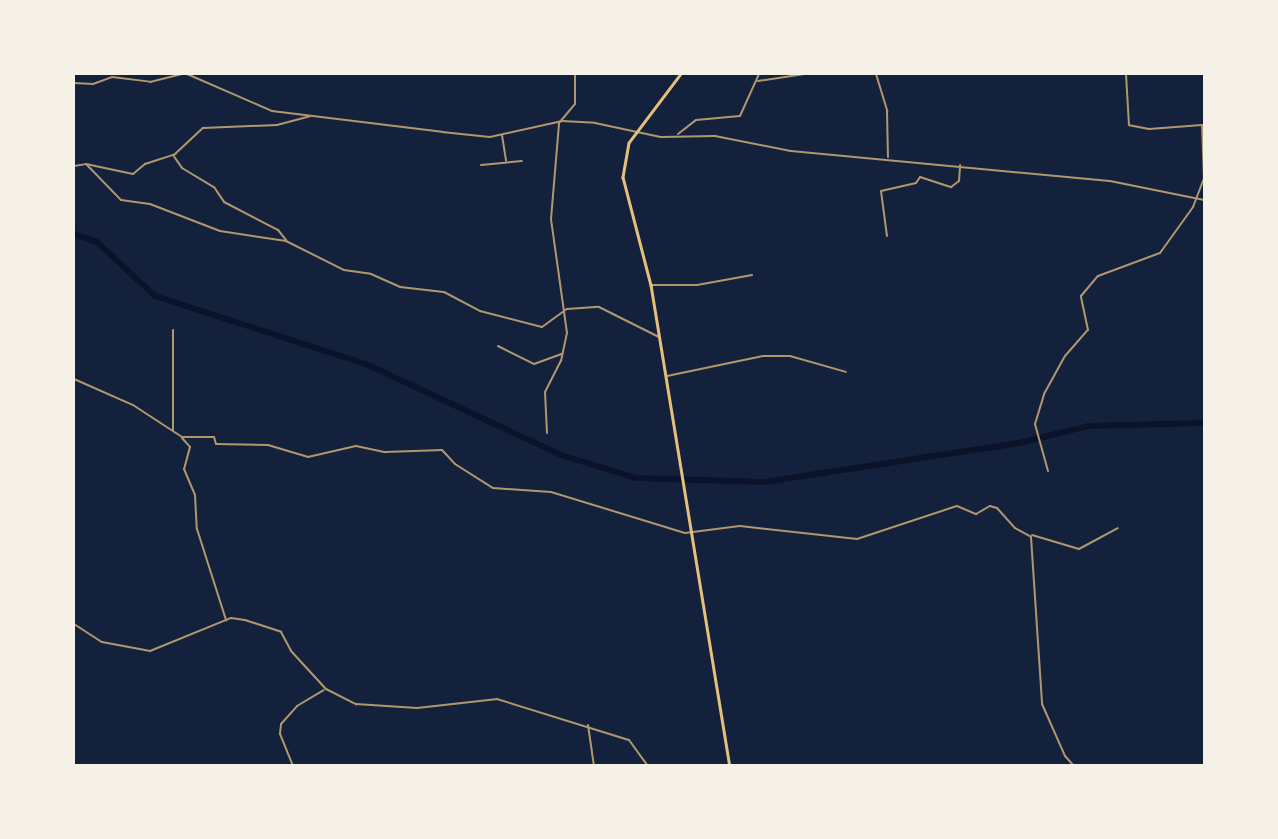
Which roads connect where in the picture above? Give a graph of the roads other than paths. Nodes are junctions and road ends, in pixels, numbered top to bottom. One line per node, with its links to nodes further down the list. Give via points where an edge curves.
1 (181, 74): 10 (street, via 150,82 112,77 93,84)
2 (187, 74): 11 (street, via 272,111)
3 (575, 74): 12 (street, via 575,104)
4 (681, 74): 13 (main road)
5 (759, 74): 9 (street)
6 (804, 74): 9 (street)
7 (876, 74): 17 (street, via 887,111)
8 (1126, 74): 24 (street, via 1129,125 1149,129 1202,125 1204,179)
9 (757, 81): 15 (street, via 740,116 696,120)
10 (74, 83)
11 (310, 115): 14 (street, via 454,133); 16 (street, via 277,125 203,128)
12 (562, 121): 13 (street); 14 (street); 30 (street, via 551,219)
13 (636, 132): 15 (street); 29 (main road, via 624,161 624,177)
14 (502, 134): 19 (street)
15 (678, 135): 17 (street)
16 (172, 155): 20 (street, via 145,164 133,174); 27 (street, via 214,187 224,202 278,230)
17 (888, 158): 21 (street)
18 (522, 161): 19 (street)
19 (506, 163): 22 (street)
20 (86, 164): 23 (street); 27 (street, via 121,200 150,204 220,231)
21 (961, 164): 24 (street, via 1110,181); 26 (street, via 959,181 951,187 920,177 916,183 881,191)
22 (481, 165)
23 (74, 166)
24 (1197, 199): 25 (street); 41 (street, via 1160,253 1098,276 1081,296 1088,330 1065,356 1044,394 1035,424)
25 (1205, 200)
26 (887, 236)
27 (286, 241): 30 (street, via 344,270 371,274 400,287 444,292 481,311 542,327)
28 (752, 275): 29 (street, via 697,285)
29 (651, 285): 32 (main road)
30 (567, 309): 32 (street, via 611,310); 34 (street)
31 (173, 330): 38 (street)
32 (660, 338): 36 (main road)
33 (498, 346): 34 (street, via 534,364)
34 (563, 354): 39 (street, via 545,392)
35 (846, 372): 36 (street, via 790,356 763,356)
36 (666, 376): 43 (main road)
37 (74, 379): 38 (street, via 133,405)
38 (173, 432): 40 (street)
39 (547, 433)
40 (182, 437): 43 (street, via 214,437 216,444 268,445 308,457 356,446 385,452 442,450 494,488 551,492); 45 (street, via 190,447 184,469 195,495 197,529)
41 (1048, 471)
42 (1118, 528): 44 (street, via 1079,549)
43 (691, 534): 44 (street, via 740,526 857,539 957,506 976,514 992,507 1015,528); 52 (main road)
44 (1031, 535): 53 (street, via 1042,704 1065,757)
45 (226, 620): 46 (street, via 150,651 102,642); 47 (street, via 245,620 281,632 290,651)
46 (74, 624)
47 (326, 689): 48 (street, via 356,704 417,708 497,699 534,713); 49 (street, via 297,706 281,724 280,734)
48 (588, 724): 50 (street); 51 (street, via 629,740)
49 (293, 765)
50 (594, 765)
51 (648, 765)
52 (730, 765)
53 (1074, 765)

